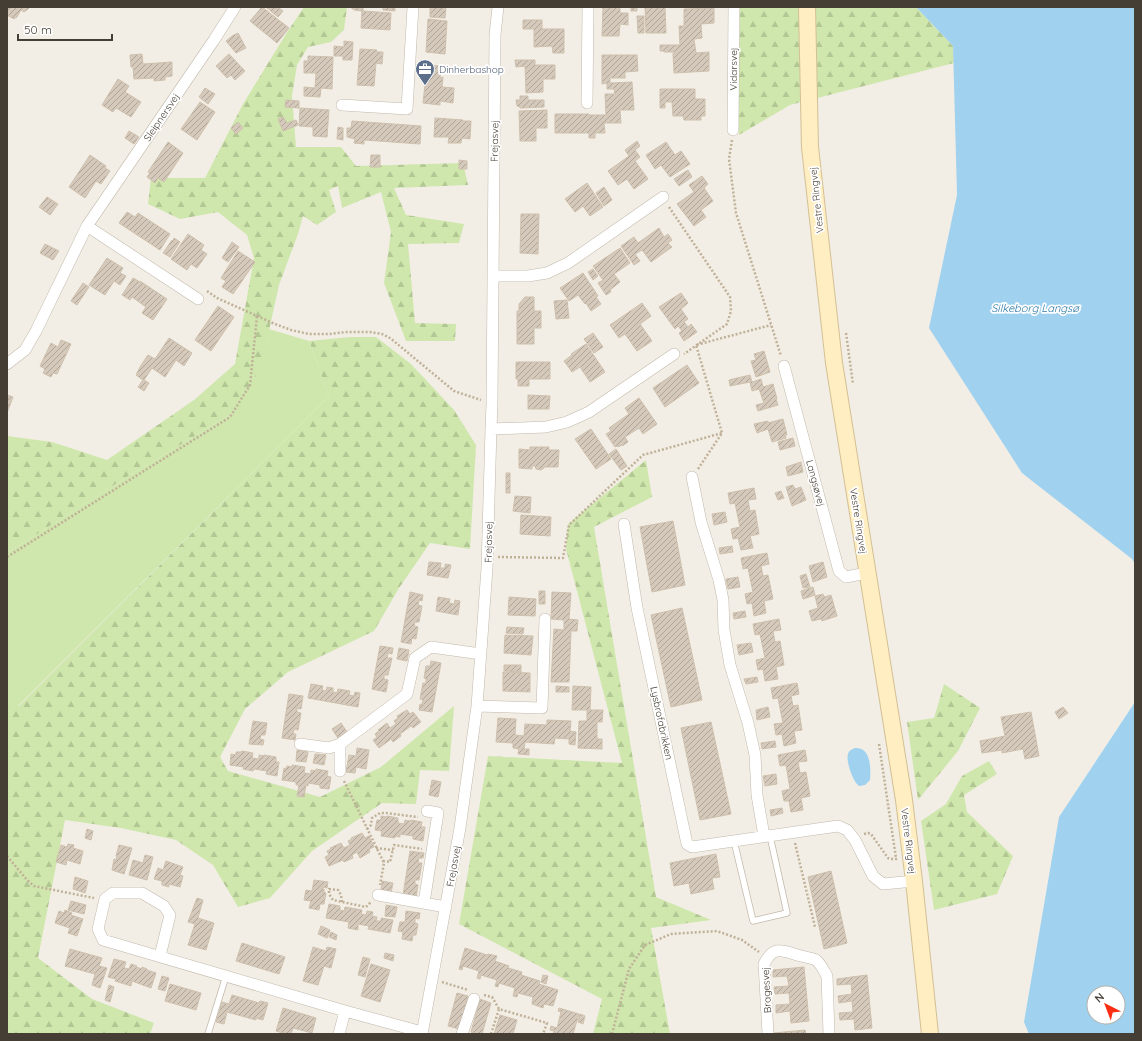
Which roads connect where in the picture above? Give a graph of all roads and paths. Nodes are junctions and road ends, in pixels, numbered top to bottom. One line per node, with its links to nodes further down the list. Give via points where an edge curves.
1 (234, 7): 11 (street, Sleipnersvej)
2 (413, 7): 8 (street, via 407,109)
3 (498, 7): 12 (street, Frejasvej, via 495,35)
4 (588, 7): 7 (street)
5 (734, 7): 9 (street, Vidarsvej)
6 (807, 7): 28 (main road, Vestre Ringvej, via 810,147 834,363)
7 (587, 103)
8 (342, 105)
9 (733, 130): 16 (path, via 729,159 736,213)
10 (663, 197): 12 (street, via 568,263 547,273); 17 (path, via 730,297 731,311 727,324)
11 (87, 226): 14 (street); 19 (street, Sleipnersvej, via 25,350)
12 (493, 276): 21 (street, Frejasvej)
13 (205, 289): 15 (path, via 217,298)
14 (198, 299)
15 (257, 316): 21 (path, via 291,330 310,334 382,334 454,392); 26 (path, via 250,385 230,417)
16 (771, 325): 17 (path); 20 (path)
17 (696, 345): 18 (path, via 683,355); 23 (path)
18 (674, 354): 22 (street, via 589,412 567,422 546,427)
19 (7, 364)
20 (784, 366): 28 (street, Langsøvej, via 839,571 846,577)
21 (492, 404): 22 (street, Frejasvej)
22 (491, 429): 27 (street, Frejasvej)
23 (722, 433): 24 (path); 27 (path, via 643,455 569,525 563,558)
24 (692, 477): 38 (street, via 701,522 719,580 730,665 748,722 755,755 757,794)
25 (624, 524): 40 (street, Lysbrofabrikken, via 637,608 687,844 692,847)
26 (7, 557)
27 (488, 557): 30 (street, Frejasvej)
28 (867, 573): 45 (main road, Vestre Ringvej)
29 (545, 619): 31 (street, via 542,708)
30 (481, 654): 31 (street, Frejasvej); 33 (street, via 431,647 415,658 407,694)
31 (477, 706): 52 (street, Frejasvej)
32 (300, 744): 33 (street, via 329,748)
33 (340, 744): 34 (street)
34 (340, 771): 36 (path)
35 (427, 811): 36 (path, via 421,818 380,813 372,818); 43 (street, via 438,813)
36 (367, 829): 41 (path)
37 (793, 832): 38 (street, Lysbrofabrikken); 39 (street, Lysbrofabrikken, via 838,826 847,830); 53 (path)
38 (767, 836): 40 (street, Lysbrofabrikken); 40 (lane, via 788,913 753,921)
39 (855, 840): 45 (path, via 868,833 888,858); 47 (street, Lysbrofabrikken, via 873,876 883,884)
40 (734, 841)
41 (376, 848): 42 (path); 46 (path)
42 (393, 850): 43 (path, via 394,846); 46 (path, via 390,862)
43 (432, 850): 51 (street)
44 (7, 856): 49 (path, via 34,886)
45 (911, 857): 47 (main road, Vestre Ringvej)
46 (383, 861): 48 (path)
47 (914, 881): 70 (main road, Vestre Ringvej)
48 (378, 895): 50 (path, via 366,907); 51 (street)
49 (104, 901): 54 (street, Frejasvej, via 98,929 103,940); 54 (street, via 113,893 142,893 164,906 170,915)
50 (342, 902): 50 (path, via 333,900 329,889 338,890)
51 (424, 903): 52 (street)
52 (446, 907): 57 (street, Frejasvej)
53 (815, 927)
54 (160, 956): 56 (street, Frejasvej)
55 (767, 957): 67 (path, via 742,940 717,931 671,934 645,946 628,969); 68 (street, Bragesvej, via 764,964); 69 (street, Bragesvej, via 779,950 816,960 823,968 827,976)
56 (226, 976): 60 (street, Frejasvej); 62 (lane)
57 (432, 979): 58 (path); 61 (street, Frejasvej)
58 (475, 994): 59 (path, via 492,997); 64 (street)
59 (499, 1009): 65 (path); 66 (path, via 547,1023)
60 (345, 1011): 61 (street, Frejasvej); 63 (street)
61 (422, 1033)
62 (208, 1034)
63 (339, 1034)
64 (462, 1034)
65 (491, 1034)
66 (543, 1034)
67 (612, 1034)
68 (768, 1034)
69 (829, 1034)
70 (930, 1034)

